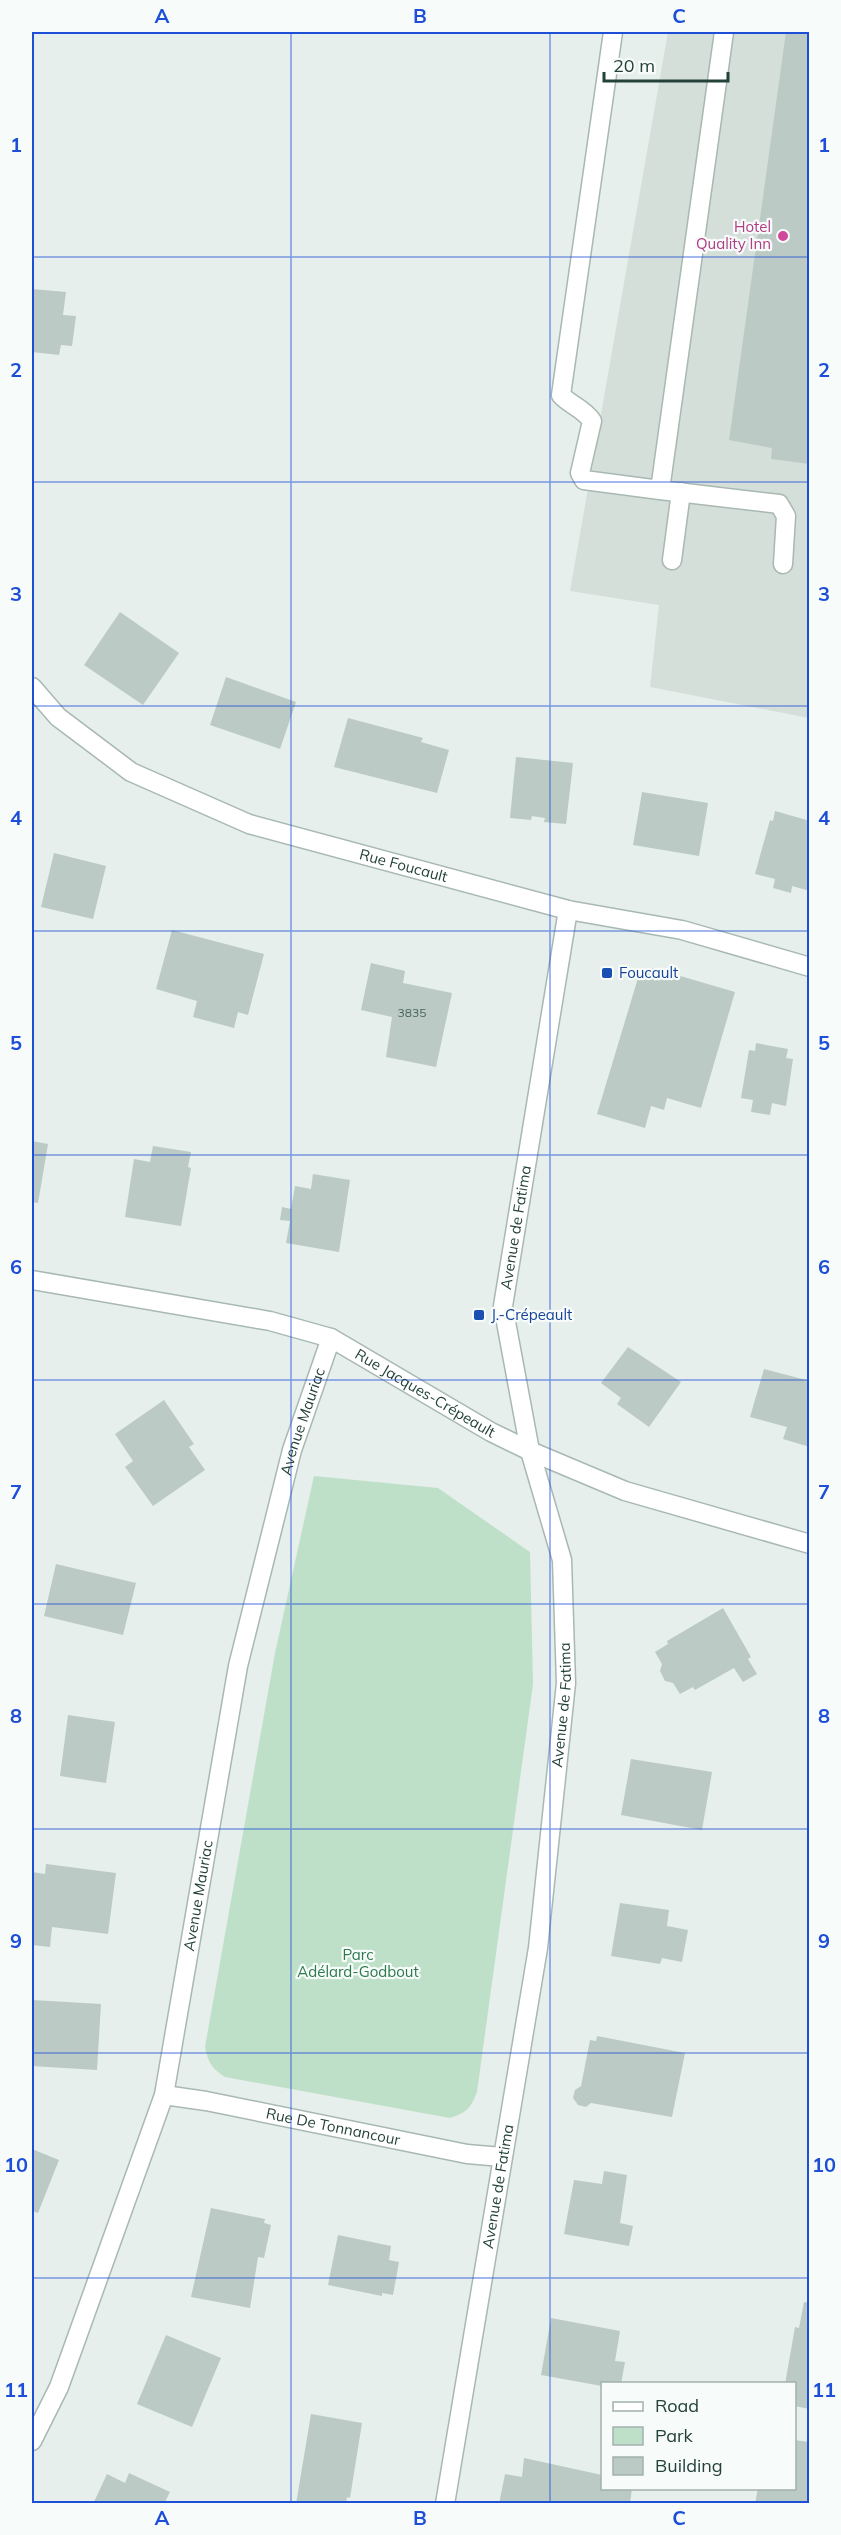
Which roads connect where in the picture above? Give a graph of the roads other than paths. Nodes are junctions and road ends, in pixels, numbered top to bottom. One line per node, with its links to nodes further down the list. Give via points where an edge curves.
1 (613, 32): 3 (street, via 561,394 569,404 587,413 591,421 580,472 584,480)
2 (724, 32): 3 (street)
3 (660, 490): 4 (street)
4 (681, 492): 5 (street); 6 (street, via 778,504 786,516)
5 (672, 560)
6 (783, 564)
7 (32, 687): 8 (street, Rue Foucault, via 58,717 131,772 249,824)
8 (568, 910): 9 (street, Rue Foucault, via 682,930); 12 (street, Avenue de Fatima, via 503,1306)
9 (810, 967)
10 (32, 1280): 11 (street, Rue Jacques-Crépeault, via 270,1321)
11 (331, 1338): 12 (street, Rue Jacques-Crépeault); 14 (street, Avenue Mauriac, via 292,1450 238,1666)
12 (531, 1452): 13 (street, Rue Jacques-Crépeault, via 625,1491); 15 (street, Avenue de Fatima, via 562,1560 567,1683 538,1948)
13 (810, 1544)
14 (164, 2095): 15 (street, Rue De Tonnancour, via 467,2154); 16 (street, Avenue Mauriac, via 59,2387)
15 (502, 2157): 17 (street, Avenue de Fatima)
16 (32, 2441)
17 (445, 2504)

